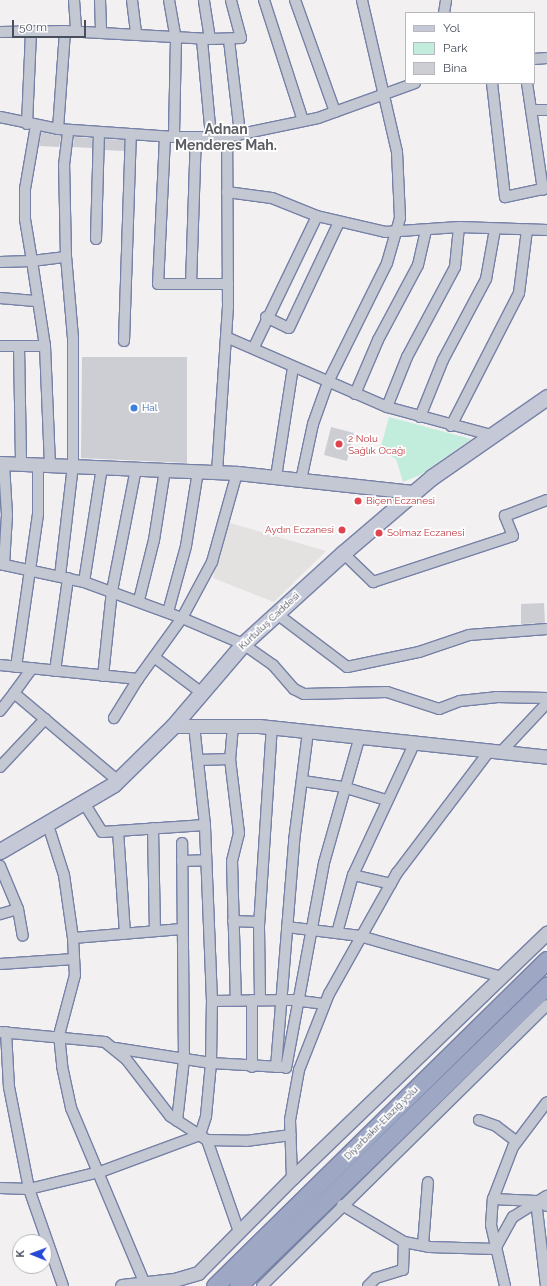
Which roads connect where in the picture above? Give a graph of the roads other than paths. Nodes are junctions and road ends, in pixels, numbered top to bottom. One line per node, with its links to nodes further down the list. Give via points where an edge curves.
1 (74, 0): 14 (street)
2 (100, 0): 16 (street)
3 (132, 0): 17 (street)
4 (170, 0): 18 (street)
5 (204, 0): 19 (street)
6 (231, 0): 20 (street, via 241,38)
7 (264, 0): 31 (street)
8 (296, 0): 29 (street)
9 (362, 0): 26 (street)
10 (446, 0): 11 (street)
11 (444, 12)
12 (65, 30): 13 (street); 14 (street); 33 (street)
13 (31, 31): 15 (street); 32 (street)
14 (76, 31): 16 (street)
15 (0, 32)
16 (101, 33): 17 (street)
17 (136, 35): 18 (street)
18 (176, 39): 19 (street); 37 (street)
19 (206, 40): 20 (street); 39 (street)
20 (229, 40): 36 (street)
21 (547, 58): 22 (street)
22 (535, 59)
23 (412, 84): 26 (street)
24 (492, 84): 41 (street, via 505,197)
25 (527, 84): 27 (street)
26 (385, 94): 29 (street); 50 (street, via 399,168)
27 (531, 110): 28 (street); 41 (street)
28 (547, 110)
29 (335, 112): 31 (street)
30 (0, 117): 32 (street)
31 (303, 122): 36 (street)
32 (32, 125): 33 (street); 53 (street, via 25,189 25,219)
33 (63, 129): 34 (street); 52 (street)
34 (100, 132): 35 (street); 51 (street)
35 (131, 134): 37 (street); 61 (street)
36 (240, 134): 40 (street)
37 (169, 137): 38 (street); 55 (street, via 158,284)
38 (196, 137): 39 (street); 55 (street)
39 (211, 137): 40 (street)
40 (227, 137): 42 (street)
41 (545, 189)
42 (227, 192): 43 (street, via 285,201); 56 (street)
43 (316, 216): 44 (street); 59 (street)
44 (339, 222): 50 (street); 59 (street, via 289,328)
45 (459, 227): 46 (street); 49 (street); 70 (street, via 455,267 407,357)
46 (495, 229): 47 (street); 71 (street, via 486,279 443,360)
47 (527, 230): 48 (street); 72 (street, via 519,293)
48 (547, 230)
49 (426, 231): 50 (street); 68 (street, via 418,265 378,340)
50 (398, 232): 67 (street, via 387,263)
51 (96, 239)
52 (66, 257): 53 (street); 77 (street, via 73,338)
53 (32, 261): 54 (street); 58 (street)
54 (0, 262)
55 (191, 284): 56 (street)
56 (228, 284): 60 (street)
57 (0, 298): 58 (street)
58 (38, 301): 64 (street)
59 (266, 317): 65 (street)
60 (226, 337): 65 (street); 82 (street)
61 (124, 341)
62 (0, 346): 63 (street)
63 (19, 346): 64 (street); 75 (street)
64 (45, 346): 76 (street)
65 (254, 347): 66 (street)
66 (293, 366): 67 (street); 84 (street)
67 (328, 382): 68 (street); 85 (street, via 313,424)
68 (355, 394): 70 (street)
69 (547, 397): 73 (main road, Kurtuluş Caddesi)
70 (387, 407): 71 (street)
71 (420, 417): 72 (street)
72 (451, 426): 73 (street)
73 (492, 435): 86 (main road, Kurtuluş Caddesi)
74 (2, 463): 75 (street); 89 (street, via 7,515)
75 (21, 464): 76 (street)
76 (44, 465): 77 (street); 90 (street)
77 (74, 466): 78 (street); 91 (street)
78 (102, 467): 79 (street); 92 (street)
79 (136, 468): 80 (street); 93 (street)
80 (165, 470): 81 (street); 94 (street, via 154,540)
81 (198, 471): 82 (street); 95 (street, via 186,546)
82 (217, 472): 83 (street)
83 (237, 473): 84 (street); 97 (street, via 212,562)
84 (276, 477): 85 (street)
85 (301, 480): 86 (street)
86 (413, 492): 88 (main road, Kurtuluş Caddesi)
87 (547, 500): 88 (street, via 506,516 513,536 373,582)
88 (343, 553): 96 (main road, Kurtuluş Caddesi)
89 (2, 564): 90 (street)
90 (30, 568): 91 (street); 102 (street)
91 (64, 577): 92 (street); 104 (street)
92 (84, 582): 93 (street)
93 (112, 591): 94 (street); 105 (street)
94 (139, 600): 95 (street)
95 (168, 612): 97 (street)
96 (277, 614): 98 (street, via 347,667 419,652 469,635); 99 (main road, Kurtuluş Caddesi)
97 (182, 618): 99 (street); 100 (street)
98 (547, 629)
99 (243, 644): 107 (main road, Kurtuluş Caddesi); 109 (street, via 273,665 294,689 304,694 387,692 439,708 460,701 496,697)
100 (154, 657): 106 (street); 107 (street)
101 (0, 665): 102 (street)
102 (16, 667): 103 (street)
103 (32, 668): 104 (street); 108 (street)
104 (55, 671): 105 (street)
105 (103, 676): 106 (street)
106 (138, 679): 112 (street)
107 (202, 693): 114 (main road, Kurtuluş Caddesi)
108 (14, 694): 111 (street); 113 (street)
109 (547, 698)
110 (547, 703): 121 (street)
111 (0, 711)
112 (114, 718)
113 (45, 719): 125 (street); 126 (street)
114 (173, 726): 115 (street); 126 (main road, Kurtuluş Caddesi)
115 (194, 726): 116 (street); 124 (street)
116 (233, 726): 117 (street); 123 (street)
117 (272, 727): 118 (street); 145 (street)
118 (308, 731): 119 (street); 127 (street)
119 (360, 736): 120 (street); 128 (street)
120 (415, 742): 121 (street); 129 (street)
121 (496, 750): 122 (street); 141 (street)
122 (547, 757)
123 (230, 759): 124 (street); 144 (street, via 239,833 232,861)
124 (198, 760): 132 (street)
125 (0, 767)
126 (117, 780): 130 (main road, Kurtuluş Caddesi)
127 (303, 781): 128 (street); 146 (street)
128 (343, 787): 129 (street); 148 (street)
129 (386, 800): 140 (street)
130 (84, 804): 131 (main road, Kurtuluş Caddesi); 134 (street, via 102,832)
131 (48, 825): 136 (main road, Kurtuluş Caddesi); 155 (street, via 64,874)
132 (205, 825): 133 (street); 137 (street)
133 (153, 828): 134 (street); 149 (street)
134 (118, 831): 151 (street)
135 (182, 844): 138 (street)
136 (0, 851)
137 (206, 860): 138 (street); 165 (street)
138 (182, 861): 147 (street)
139 (0, 866): 142 (street)
140 (353, 875): 141 (street); 150 (street)
141 (391, 884): 154 (street)
142 (18, 909): 143 (street); 153 (street)
143 (0, 914)
144 (234, 922): 145 (street); 162 (street)
145 (259, 922): 161 (street)
146 (286, 927): 148 (street); 163 (street)
147 (182, 929): 149 (street); 171 (street)
148 (310, 930): 150 (street); 164 (street)
149 (155, 931): 151 (street)
150 (337, 933): 154 (street)
151 (124, 934): 155 (street)
152 (547, 934): 159 (street)
153 (23, 936)
154 (360, 936): 159 (street); 166 (street)
155 (73, 938): 156 (street)
156 (74, 958): 158 (street); 169 (street, via 75,975)
157 (547, 960): 199 (highway, Diyarbakır-Elazığ yolu)
158 (0, 964)
159 (502, 977): 183 (street)
160 (547, 986): 200 (highway, Diyarbakır-Elazığ yolu)
161 (256, 999): 162 (street); 163 (street); 173 (street)
162 (236, 1000): 165 (street)
163 (279, 1000): 164 (street); 174 (street)
164 (297, 1000): 166 (street); 174 (street)
165 (212, 1001): 172 (street)
166 (324, 1004): 175 (street)
167 (547, 1005): 190 (street)
168 (3, 1032): 169 (street); 186 (street, via 9,1087)
169 (59, 1035): 170 (street, via 84,1037); 182 (street, via 72,1108)
170 (115, 1048): 171 (street); 177 (street)
171 (184, 1060): 172 (street); 177 (street)
172 (211, 1063): 173 (street); 180 (street)
173 (252, 1067): 174 (street)
174 (281, 1067): 175 (street)
175 (299, 1070): 179 (street)
176 (547, 1102): 181 (street)
177 (177, 1120): 180 (street)
178 (478, 1120): 181 (street, via 496,1126)
179 (291, 1135): 180 (street, via 246,1141); 183 (street)
180 (203, 1138): 182 (street); 192 (street)
181 (517, 1142): 188 (street)
182 (100, 1172): 186 (street); 196 (street)
183 (292, 1178): 192 (street)
184 (428, 1182): 194 (street)
185 (0, 1188): 186 (street)
186 (28, 1189): 197 (street)
187 (547, 1196): 189 (street)
188 (493, 1199): 189 (street); 195 (street)
189 (536, 1200): 191 (street); 195 (street, via 513,1217); 204 (street)
190 (342, 1205): 193 (street); 201 (street)
191 (547, 1206)
192 (239, 1232): 196 (street, via 198,1273)
193 (404, 1242): 194 (street); 202 (street, via 403,1270 376,1278)
194 (423, 1245): 195 (street)
195 (495, 1249): 203 (street)
196 (145, 1284): 198 (street)
197 (63, 1286)
198 (122, 1286)
199 (215, 1286)
200 (238, 1286)
201 (262, 1286)
202 (368, 1286)
203 (505, 1286)
204 (546, 1286)

